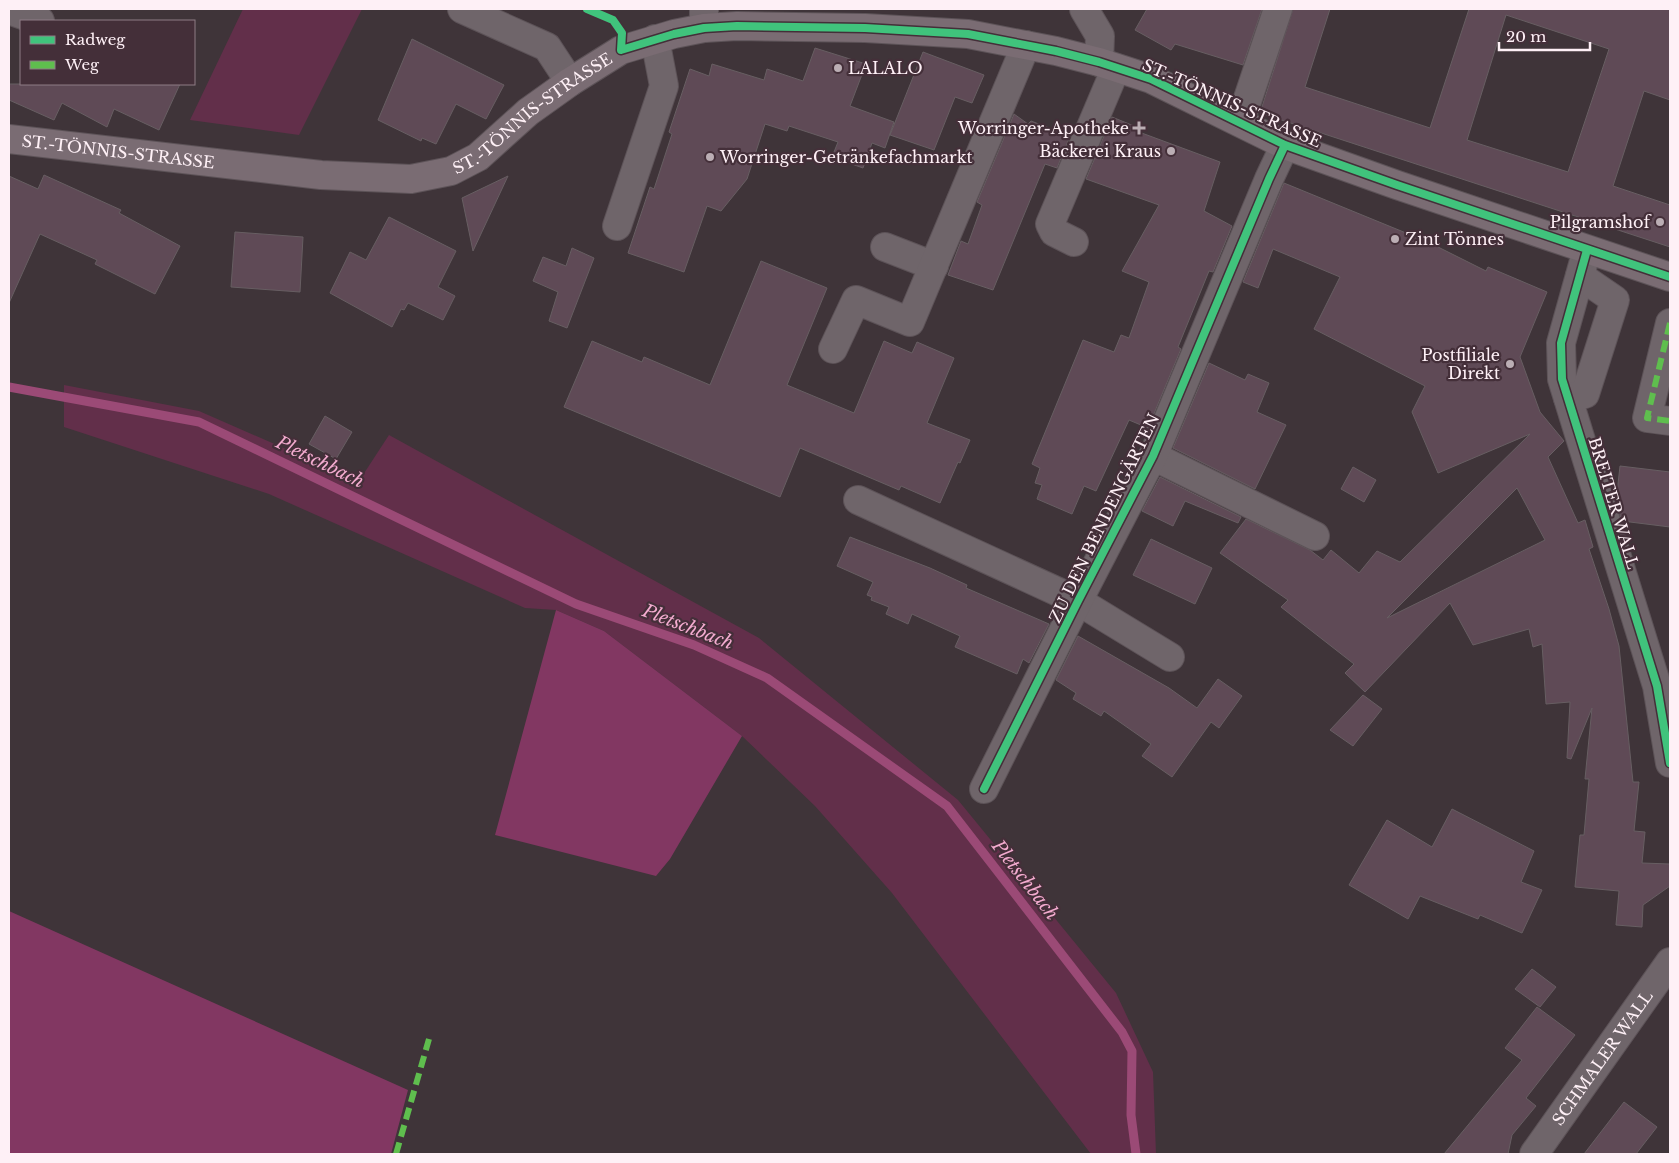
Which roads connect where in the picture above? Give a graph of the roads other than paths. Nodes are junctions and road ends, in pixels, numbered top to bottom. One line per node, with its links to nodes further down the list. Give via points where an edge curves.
1 (462, 9): 10 (street, via 547,47)
2 (1084, 9): 9 (street, via 1100,36)
3 (1278, 9): 11 (street)
4 (9, 10): 6 (street)
5 (704, 19): 7 (main road, ST.-TÖNNIS-STRASSE); 8 (main road, ST.-TÖNNIS-STRASSE, via 737,26 968,34)
6 (37, 20)
7 (656, 39): 10 (main road, ST.-TÖNNIS-STRASSE, via 622,50); 14 (street, via 664,86)
8 (1026, 46): 9 (main road, ST.-TÖNNIS-STRASSE); 18 (street)
9 (1108, 65): 11 (main road, ST.-TÖNNIS-STRASSE, via 1151,79); 15 (street, via 1050,224 1054,232)
10 (570, 82): 12 (main road, ST.-TÖNNIS-STRASSE, via 528,112 478,157 451,171 411,179 321,174)
11 (1240, 122): 13 (main road, ST.-TÖNNIS-STRASSE)
12 (9, 140)
13 (1285, 145): 17 (main road, ST.-TÖNNIS-STRASSE); 25 (street, ZU DEN BENDENGÄRTEN)
14 (617, 226)
15 (1074, 242)
16 (885, 247): 18 (street)
17 (1587, 250): 19 (street, BREITER WALL); 20 (main road, ST.-TÖNNIS-STRASSE)
18 (934, 266): 22 (street, via 910,322 856,300)
19 (1580, 276): 23 (street, BREITER WALL, via 1561,343 1562,379); 23 (street, via 1615,300 1586,394)
20 (1670, 277)
21 (1670, 323): 24 (street, via 1647,418)
22 (833, 349)
23 (1568, 398): 30 (street, BREITER WALL, via 1656,686)
24 (1670, 421)
25 (1153, 456): 27 (street, ZU DEN BENDENGÄRTEN); 28 (street, ZU DEN BENDENGÄRTEN)
26 (858, 500): 28 (street)
27 (1315, 536)
28 (1078, 601): 29 (street); 31 (street, ZU DEN BENDENGÄRTEN)
29 (1170, 657)
30 (1670, 763)
31 (984, 788)
32 (1670, 962): 33 (street, SCHMALER WALL)
33 (1534, 1154)

